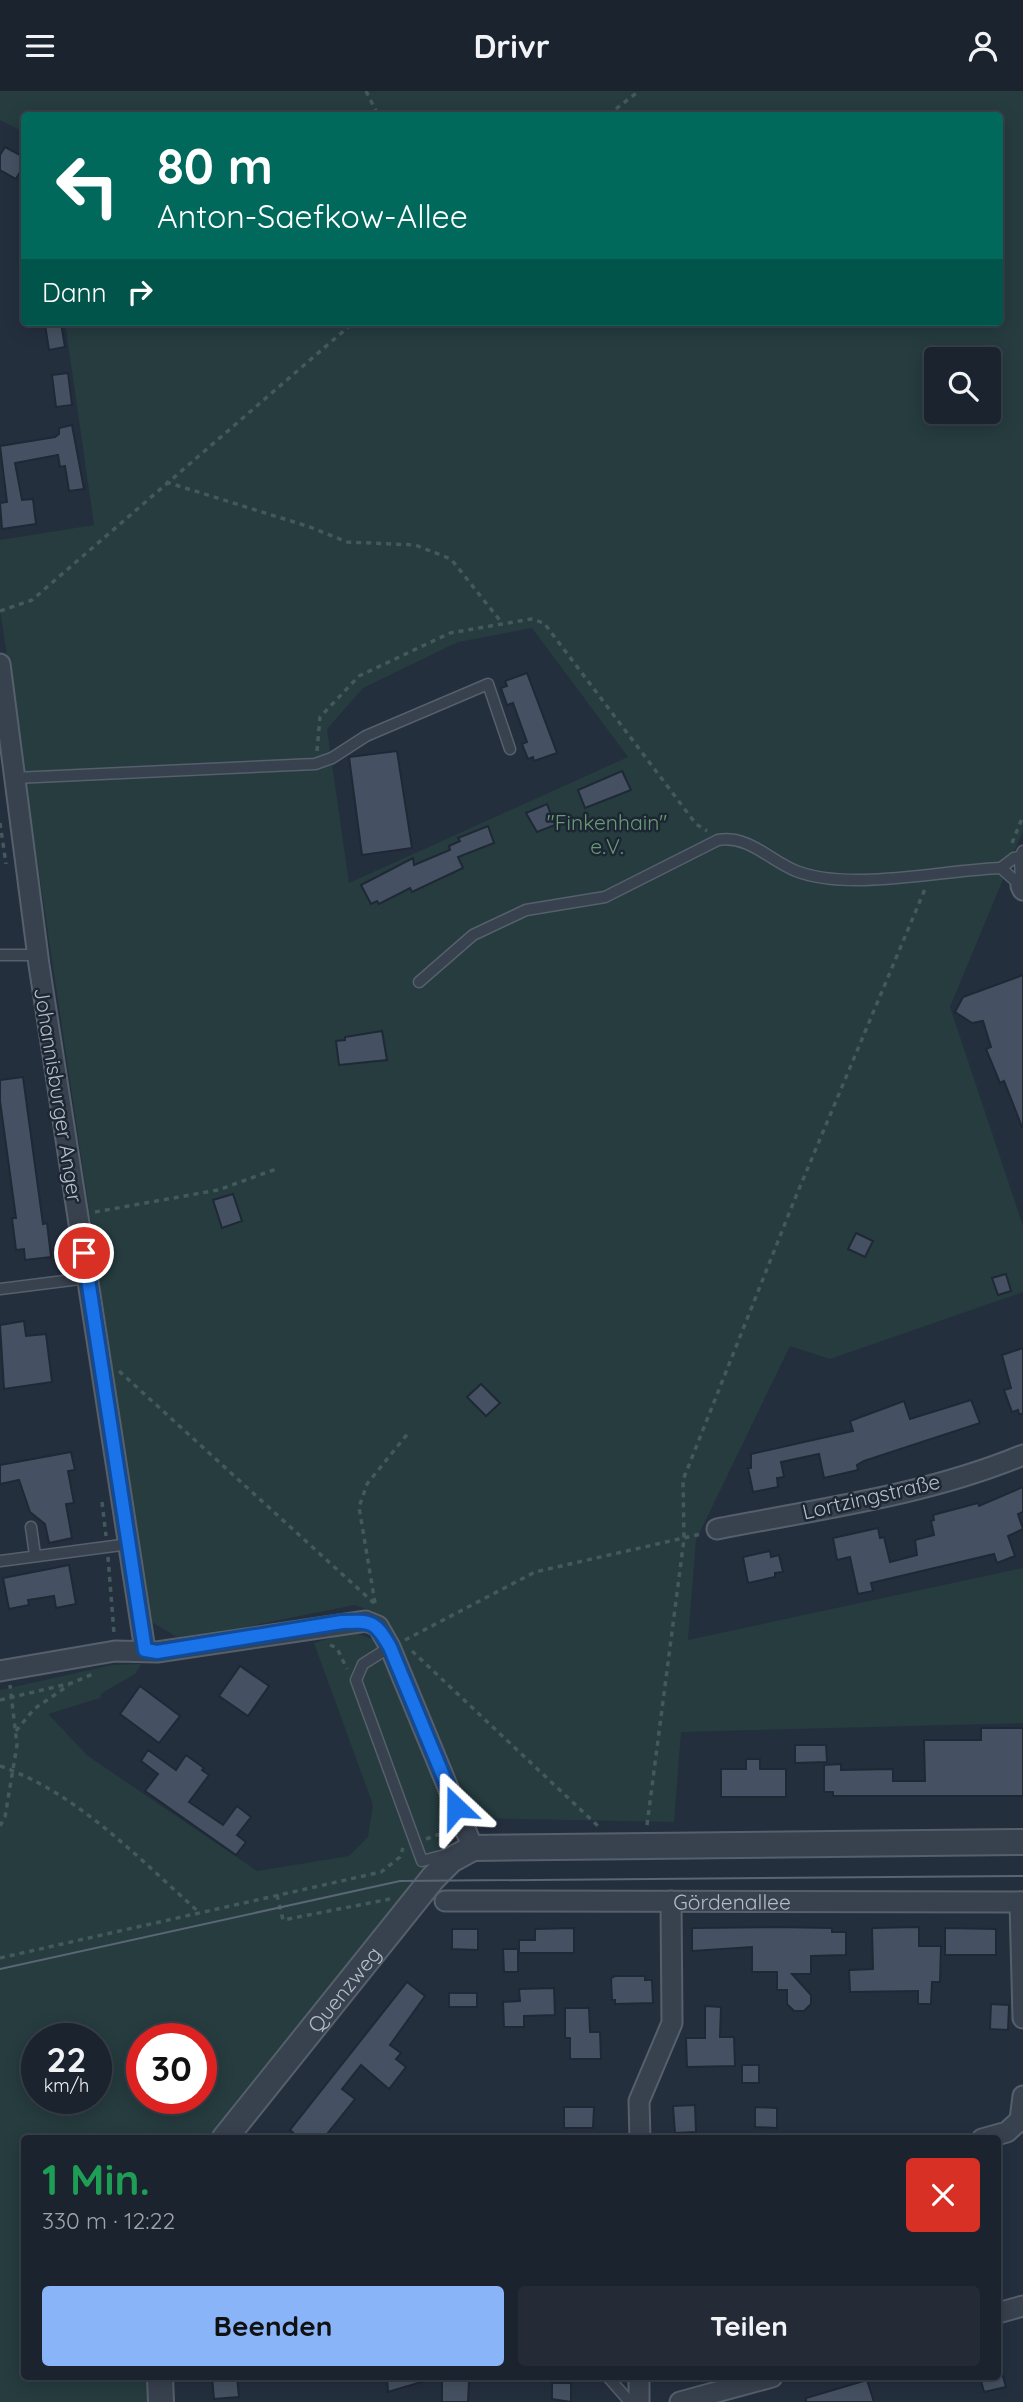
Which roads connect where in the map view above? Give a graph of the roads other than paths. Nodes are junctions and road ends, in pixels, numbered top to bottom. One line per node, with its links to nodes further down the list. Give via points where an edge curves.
1 (0, 664): 2 (street, Johannisburger Anger)
2 (2, 692): 4 (street, Johannisburger Anger)
3 (510, 748): 4 (lane, via 488,684 366,736 315,764)
4 (15, 778): 9 (street, Johannisburger Anger)
5 (1021, 854): 6 (lane); 7 (lane)
6 (1001, 868): 7 (lane); 10 (lane, via 842,880 797,871 733,838 718,840 605,897 515,915 473,935)
7 (1022, 888)
8 (0, 955): 9 (lane)
9 (38, 955): 11 (street, Johannisburger Anger)
10 (419, 982)
11 (88, 1278): 12 (lane); 16 (street, Johannisburger Anger)
12 (0, 1289)
13 (1023, 1455): 15 (street, Lortzingstraße, via 873,1498)
14 (31, 1527): 17 (lane)
15 (717, 1529)
16 (129, 1544): 17 (lane); 20 (street, Johannisburger Anger)
17 (35, 1555): 18 (lane)
18 (0, 1561)
19 (390, 1647): 20 (street, via 378,1626 366,1621 157,1652); 22 (street); 22 (lane, via 363,1664 356,1680 414,1843 422,1861)
20 (145, 1650): 21 (street)
21 (4, 1670)
22 (469, 1839): 23 (street); 29 (street, Quenzweg)
23 (1023, 1842)
24 (444, 1901): 25 (street, Gördenallee)
25 (671, 1901): 26 (street, Gördenallee); 30 (street, via 672,2023 639,2101)
26 (1021, 1902): 27 (street, Gördenallee)
27 (1023, 2018)
28 (1023, 2096): 31 (street, via 1020,2120)
29 (227, 2135)
30 (640, 2135)
31 (996, 2135)
32 (1023, 2306): 33 (street)
33 (1001, 2312)
34 (160, 2380): 38 (street)
35 (611, 2380): 39 (lane)
36 (639, 2380): 40 (street)
37 (761, 2380): 41 (street)
38 (161, 2402)
39 (630, 2402)
40 (639, 2402)
41 (680, 2402)

